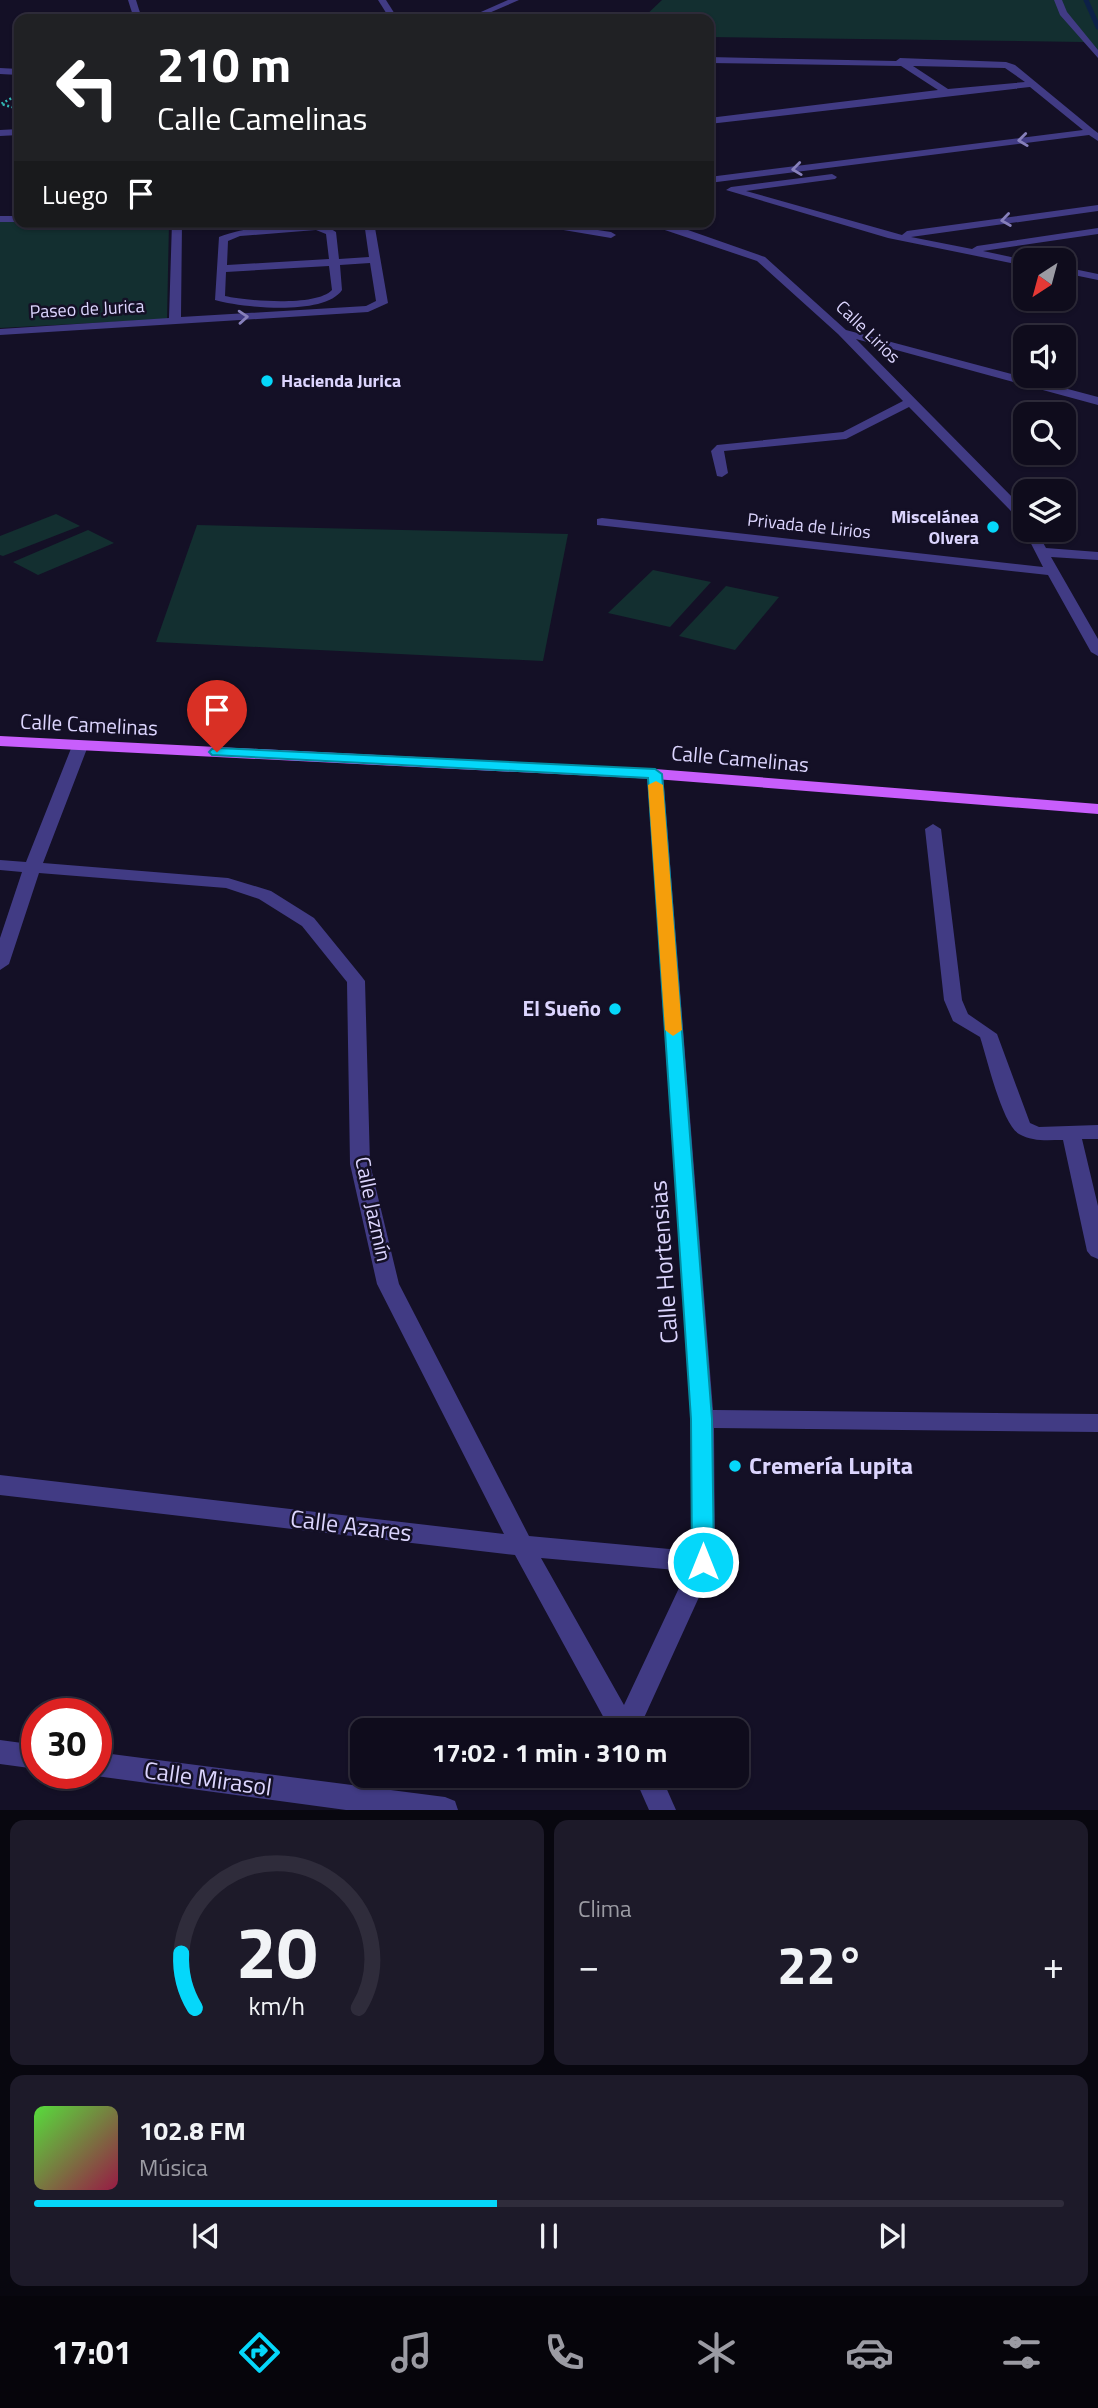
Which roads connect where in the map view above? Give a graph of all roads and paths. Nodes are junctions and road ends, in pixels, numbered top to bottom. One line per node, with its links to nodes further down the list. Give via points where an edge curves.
1 (515, 0): 3 (street)
2 (1058, 0): 4 (street, via 1063,13)
3 (481, 14)
4 (1098, 55)
5 (714, 60): 6 (street)
6 (753, 61): 7 (street); 8 (street)
7 (900, 61): 9 (street, via 1006,65); 10 (street)
8 (714, 66)
9 (1031, 84): 10 (street); 14 (street)
10 (946, 92): 13 (street)
11 (14, 96): 12 (path, via 1,104)
12 (14, 108)
13 (714, 120)
14 (1096, 137): 15 (street, one-way to 15); 16 (street)
15 (904, 156): 16 (street); 19 (street, one-way to 19)
16 (919, 165): 17 (street)
17 (905, 167)
18 (839, 176): 21 (street)
19 (714, 180)
20 (714, 183): 21 (street)
21 (732, 190): 31 (street)
22 (1098, 208): 31 (street, one-way to 31)
23 (177, 228): 40 (street)
24 (280, 228): 36 (street, via 223,239)
25 (320, 228): 35 (street, via 331,232)
26 (370, 228): 33 (street)
27 (563, 228): 30 (street)
28 (669, 228): 42 (street, Calle Lirios, via 761,259)
29 (1098, 232): 32 (street)
30 (611, 235)
31 (892, 236): 32 (street)
32 (963, 251): 34 (street)
33 (373, 260): 35 (street); 39 (street, via 382,303 368,309)
34 (1013, 261)
35 (335, 262): 36 (street); 39 (street, via 337,290 333,297)
36 (221, 269): 39 (street, via 219,298)
37 (1076, 272): 38 (street)
38 (1098, 277)
39 (283, 308): 40 (street, Paseo de Jurica, one-way to 39)
40 (175, 322): 41 (street, Paseo de Jurica)
41 (0, 332)
42 (842, 332): 43 (street); 44 (street, Calle Lirios)
43 (1098, 401)
44 (910, 402): 45 (street, via 846,435 720,449); 46 (street, Calle Lirios)
45 (722, 472)
46 (1013, 506)
47 (602, 522): 51 (street, Privada de Lirios)
48 (1037, 542): 49 (street)
49 (1043, 552): 50 (street); 51 (street)
50 (1098, 556)
51 (1054, 572): 52 (street)
52 (1098, 652)
53 (0, 741): 54 (main road, Calle Camelinas)
54 (80, 746): 55 (main road, Calle Camelinas); 59 (street)
55 (655, 774): 56 (main road, Calle Camelinas); 64 (street, Calle Hortensias)
56 (1098, 810)
57 (933, 828): 62 (street, via 953,1000 960,1017 988,1034 1023,1128 1037,1134)
58 (0, 865): 59 (street, Calle Jazmín)
59 (32, 869): 60 (street); 67 (street, Calle Jazmín, via 228,883 265,895 308,922 356,981 360,1164 388,1283)
60 (0, 964)
61 (1098, 1132): 62 (street)
62 (1071, 1133): 63 (street)
63 (1098, 1251)
64 (702, 1419): 65 (street); 68 (street, Calle Hortensias)
65 (1098, 1423)
66 (0, 1485): 67 (street, Calle Azares)
67 (522, 1546): 68 (street, Calle Azares); 69 (street, Calle Jazmín)
68 (703, 1562): 70 (street, Calle Hortensias)
69 (618, 1718)
70 (631, 1718)
71 (0, 1752): 72 (street)
72 (21, 1754)
73 (112, 1766): 75 (street, Calle Mirasol)
74 (653, 1788): 77 (street)
75 (391, 1807): 76 (street, Calle Mirasol)
76 (445, 1810)
77 (663, 1810)

